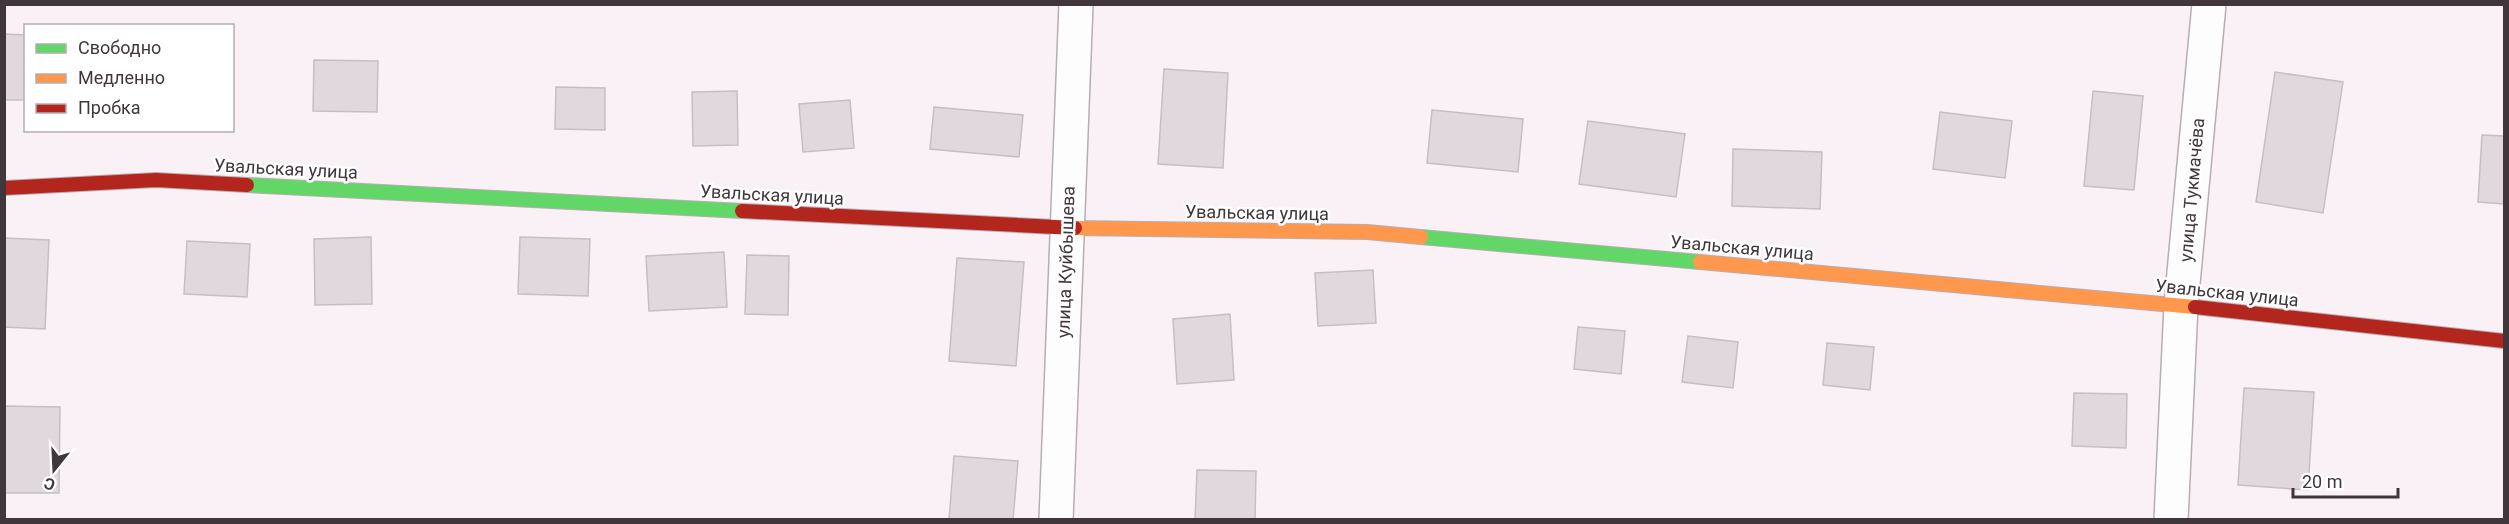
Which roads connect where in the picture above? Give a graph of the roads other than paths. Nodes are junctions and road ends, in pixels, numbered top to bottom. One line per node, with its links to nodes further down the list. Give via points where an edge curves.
1 (1076, 4): 4 (street, улица Куйбышева)
2 (2209, 4): 5 (street, улица Тукмачёва)
3 (4, 188): 4 (street, Увальская улица, via 156,180)
4 (1067, 228): 5 (street, Увальская улица, via 1367,232); 7 (street, улица Куйбышева)
5 (2181, 306): 6 (street, Увальская улица); 8 (street, улица Тукмачёва)
6 (2505, 341)
7 (1056, 519)
8 (2171, 519)

